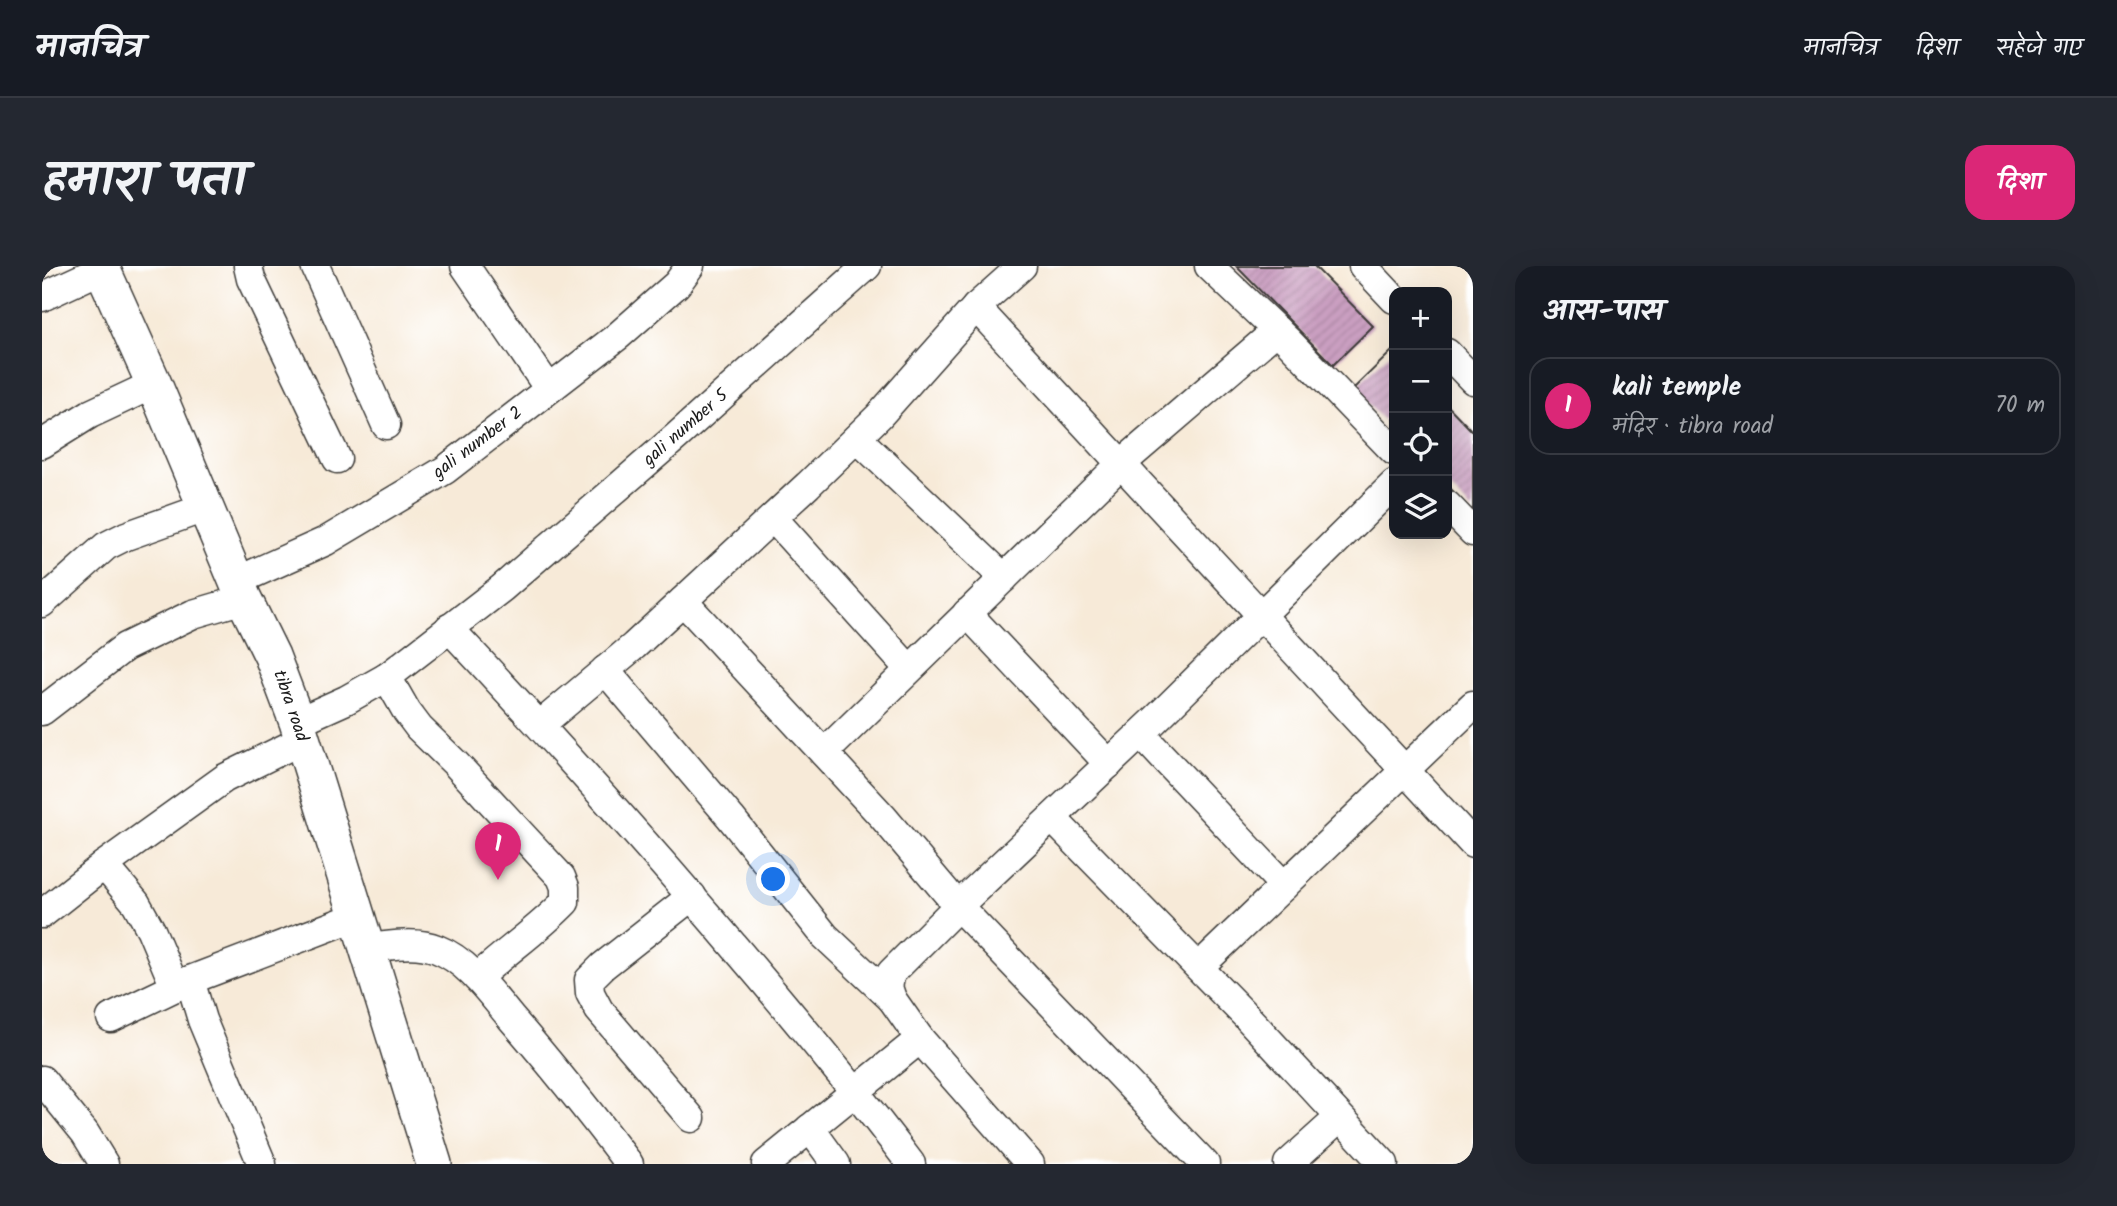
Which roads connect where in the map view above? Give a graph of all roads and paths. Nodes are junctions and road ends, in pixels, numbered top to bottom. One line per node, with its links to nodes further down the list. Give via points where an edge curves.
1 (248, 266): 22 (street)
2 (315, 266): 18 (street)
3 (465, 266): 17 (street)
4 (690, 266): 17 (street, gali number 2, via 677,284 618,336)
5 (867, 266): 35 (street, gali number 5, via 502,588)
6 (1021, 266): 12 (street)
7 (1209, 266): 13 (street)
8 (1363, 266): 10 (street)
9 (101, 267): 11 (street); 16 (street, tibra road)
10 (1389, 294)
11 (42, 297)
12 (976, 307): 19 (street); 23 (street)
13 (1277, 330): 21 (street); 23 (street)
14 (1452, 358): 15 (street)
15 (1473, 380)
16 (154, 384): 20 (street, via 90,414); 25 (street, tibra road)
17 (549, 389): 30 (street, gali number 2, via 445,470)
18 (386, 425)
19 (857, 438): 27 (street); 29 (street)
20 (42, 444)
21 (1389, 446)
22 (337, 459)
23 (1121, 464): 29 (street); 34 (street)
24 (1389, 489): 34 (street)
25 (207, 507): 30 (street, tibra road); 32 (street, via 106,546)
26 (1452, 510): 28 (street)
27 (773, 518): 31 (street); 36 (street)
28 (1473, 532)
29 (1004, 578): 33 (street)
30 (241, 590): 40 (street, gali number 2, via 125,647); 42 (street, tibra road, via 272,656)
31 (683, 601): 37 (street); 44 (street)
32 (42, 603)
33 (967, 613): 36 (street); 45 (street)
34 (1260, 615): 43 (street); 46 (street)
35 (449, 628): 38 (street, gali number 5); 41 (street)
36 (909, 669): 44 (street)
37 (605, 670): 41 (street); 58 (street, via 825,936)
38 (387, 677): 42 (street, gali number 5); 56 (street, via 419,728 561,877 565,887 565,902 548,920)
39 (1473, 705): 46 (street)
40 (42, 711)
41 (540, 725): 51 (street)
42 (299, 731): 49 (street, gali number 5); 54 (street, tibra road)
43 (1141, 734): 45 (street); 50 (street)
44 (824, 753): 52 (street)
45 (1110, 764): 47 (street)
46 (1404, 770): 48 (street); 50 (street)
47 (1053, 818): 52 (street); 55 (street)
48 (1473, 844)
49 (104, 865): 53 (street, gali number 5); 57 (street, via 136,903)
50 (1284, 886): 55 (street)
51 (692, 896): 62 (street); 63 (street, via 589,980 599,1010)
52 (958, 906): 58 (street, via 891,973 888,987); 74 (street)
53 (42, 914)
54 (363, 932): 56 (street, via 437,949); 57 (street); 68 (street, tibra road)
55 (1199, 967): 64 (street)
56 (477, 978): 69 (street)
57 (183, 983): 59 (street); 66 (street)
58 (892, 999): 60 (street)
59 (111, 1018)
60 (920, 1039): 62 (street); 73 (street)
61 (42, 1080): 67 (street)
62 (856, 1091): 65 (street); 72 (street)
63 (691, 1118)
64 (1339, 1118): 75 (street); 76 (street)
65 (810, 1128): 70 (street); 71 (street)
66 (259, 1163)
67 (104, 1164)
68 (434, 1164)
69 (629, 1164)
70 (766, 1164)
71 (836, 1164)
72 (911, 1164)
73 (1030, 1164)
74 (1205, 1164)
75 (1288, 1164)
76 (1384, 1164)

